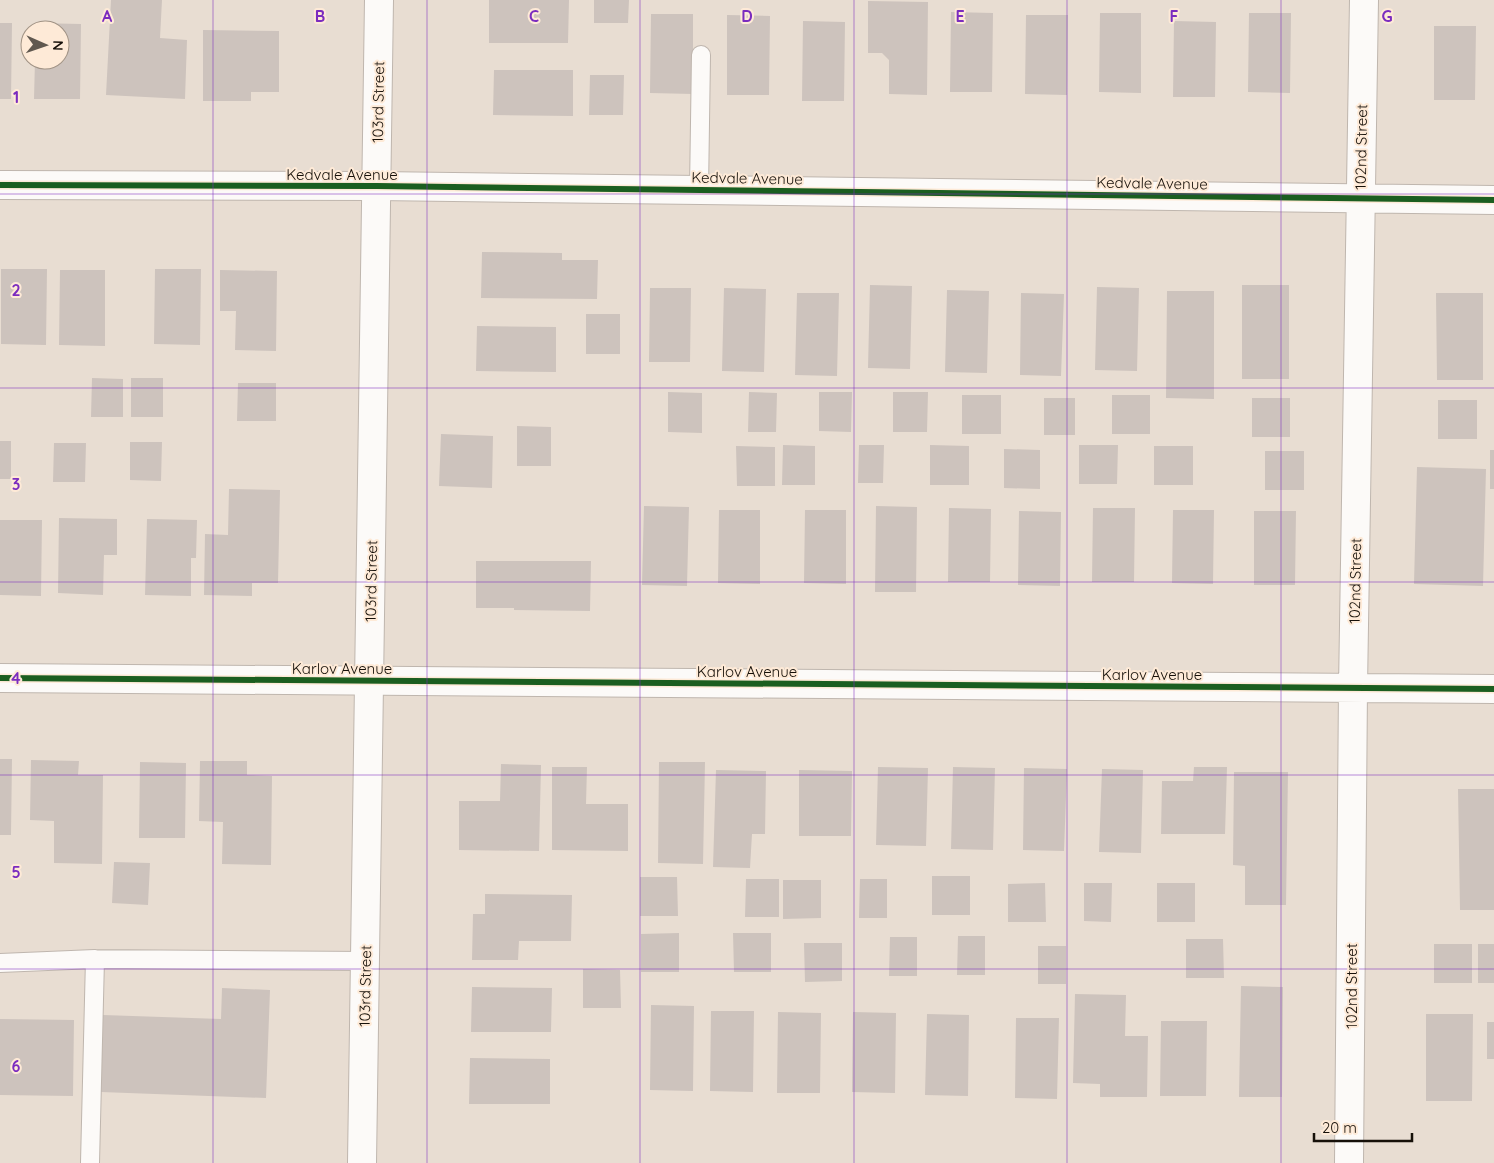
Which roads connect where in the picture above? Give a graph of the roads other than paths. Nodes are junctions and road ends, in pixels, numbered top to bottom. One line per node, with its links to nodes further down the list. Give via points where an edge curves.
1 (379, 0): 5 (street, 103rd Street)
2 (1364, 0): 7 (street, 102nd Street)
3 (700, 55): 6 (lane)
4 (0, 185): 5 (street, Kedvale Avenue)
5 (376, 186): 6 (street, Kedvale Avenue); 10 (street, 103rd Street)
6 (699, 190): 7 (street, Kedvale Avenue)
7 (1360, 198): 8 (street, Kedvale Avenue); 11 (street, 102nd Street)
8 (1494, 200)
9 (0, 678): 10 (street, Karlov Avenue)
10 (369, 680): 11 (street, Karlov Avenue); 14 (street, 103rd Street)
11 (1353, 688): 12 (street, Karlov Avenue); 18 (street, 102nd Street)
12 (1494, 689)
13 (95, 959): 14 (lane); 15 (lane); 16 (lane)
14 (365, 962): 17 (street, 103rd Street)
15 (0, 963)
16 (90, 1163)
17 (362, 1163)
18 (1349, 1163)

